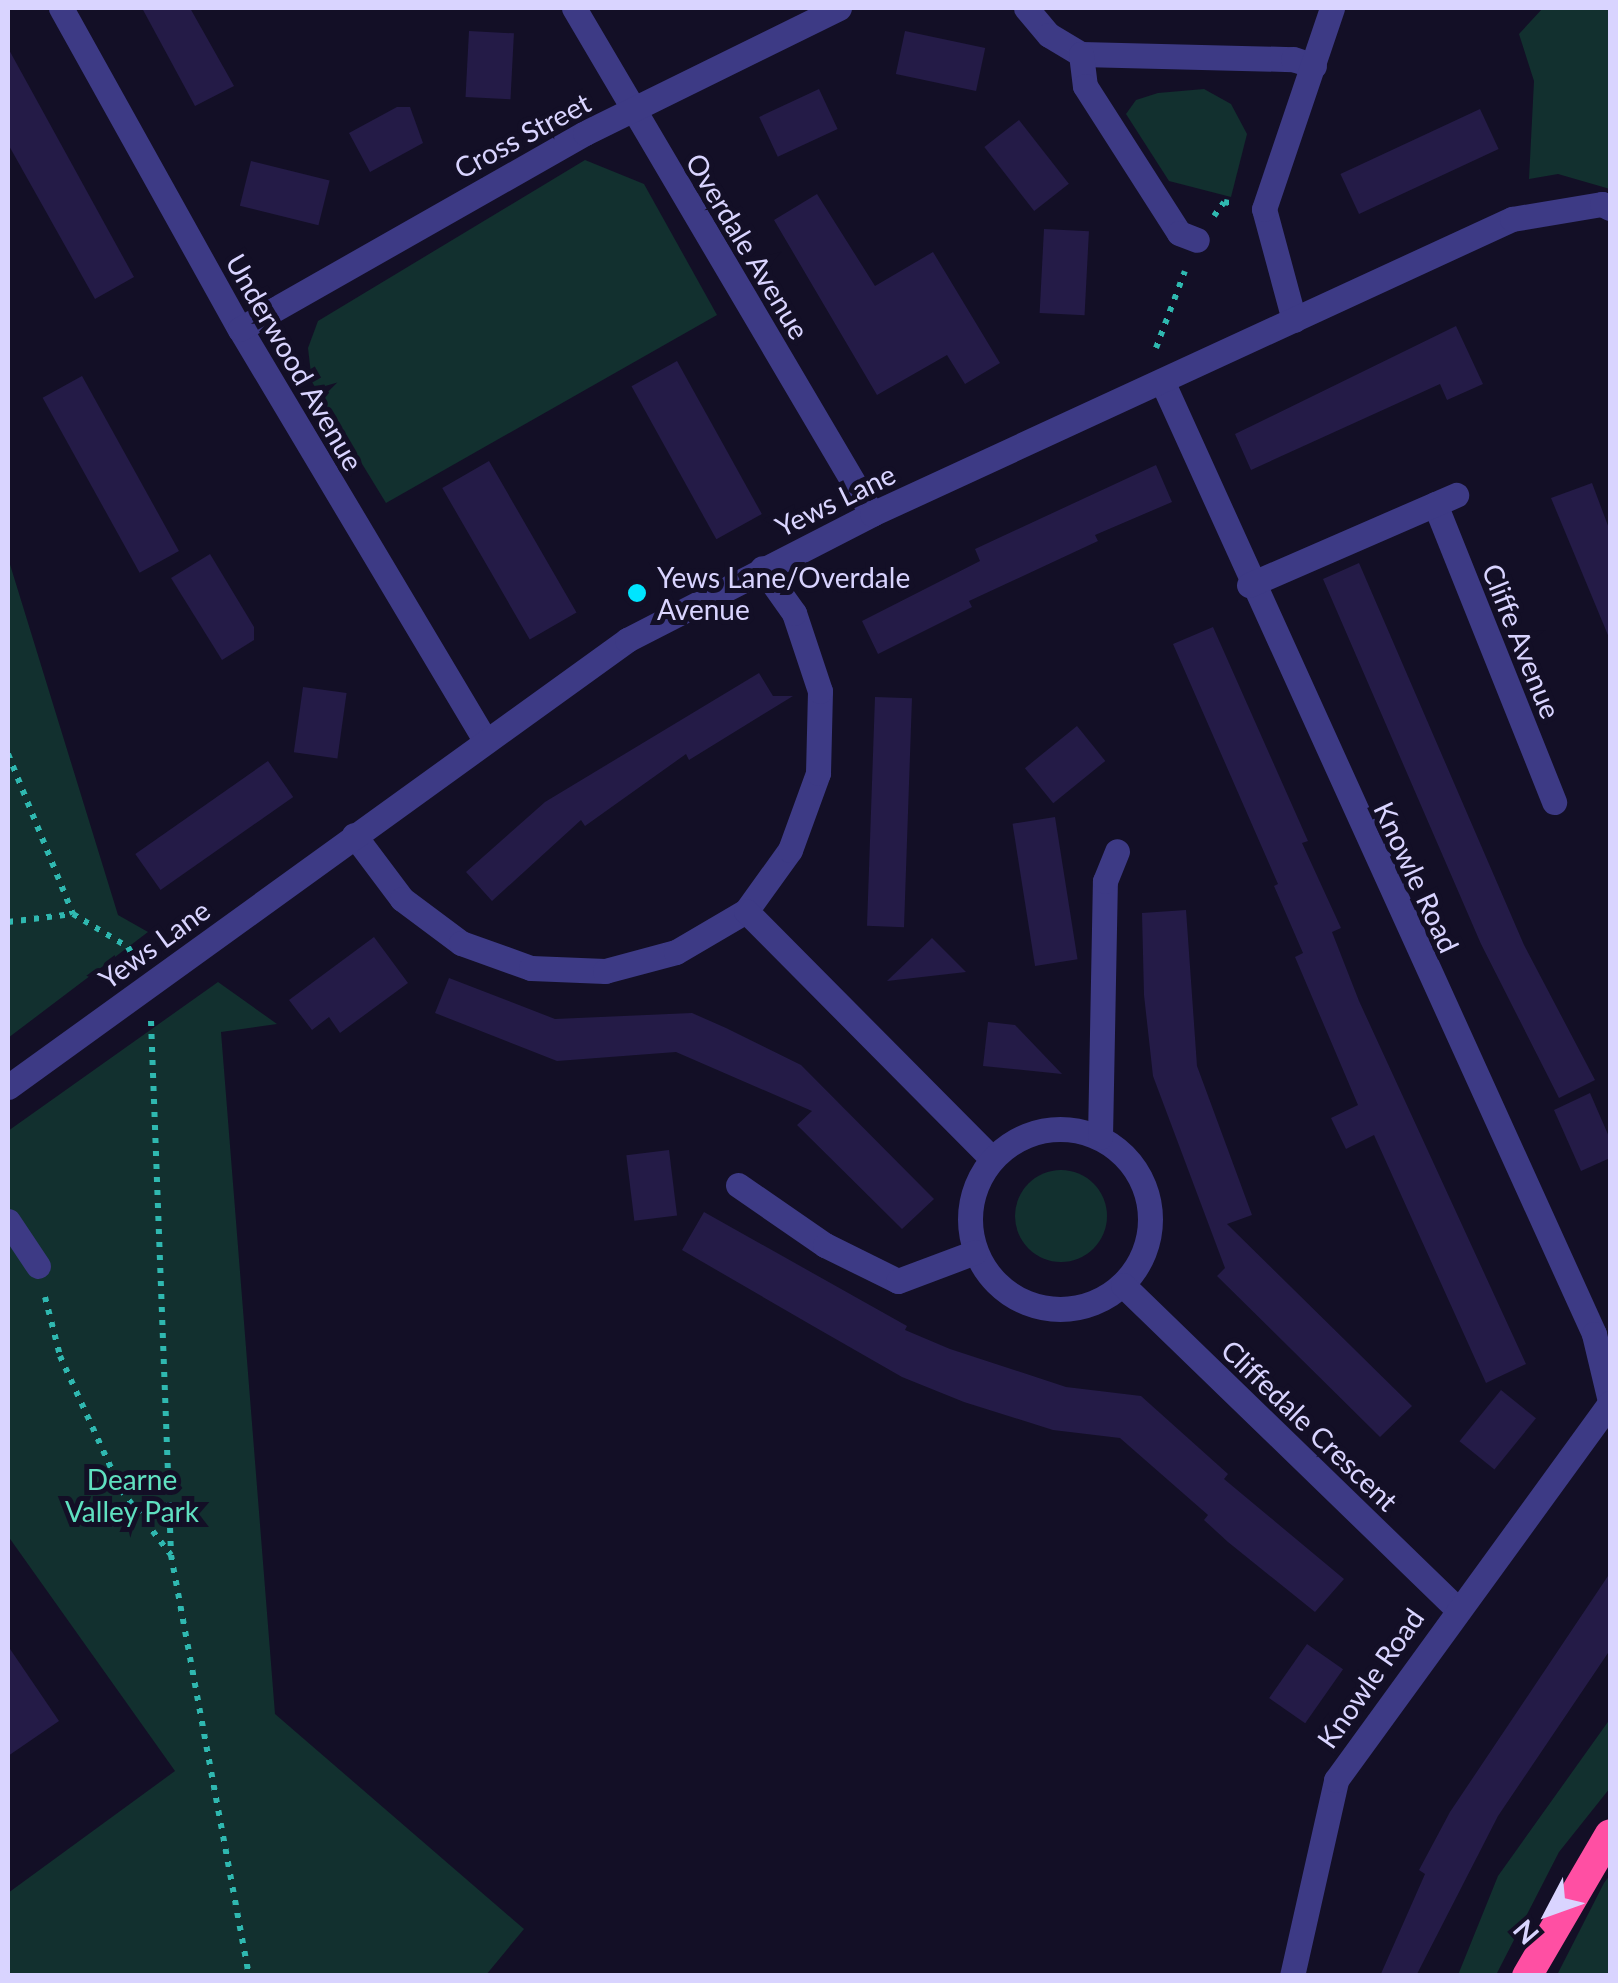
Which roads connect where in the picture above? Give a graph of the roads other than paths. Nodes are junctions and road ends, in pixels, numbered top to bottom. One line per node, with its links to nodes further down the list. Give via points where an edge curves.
1 (62, 8): 12 (street, Underwood Avenue)
2 (574, 8): 8 (street, Overdale Avenue)
3 (840, 8): 8 (street, Cross Street)
4 (1026, 8): 6 (street, via 1049,35)
5 (1332, 8): 7 (street)
6 (1081, 54): 7 (street, via 1293,59); 10 (street, via 1085,86 1179,233)
7 (1314, 66): 11 (street, via 1264,209)
8 (632, 111): 12 (street, Cross Street); 14 (street, Overdale Avenue)
9 (1610, 208): 11 (street, Yews Lane, via 1512,219)
10 (1196, 240)
11 (1294, 320): 13 (street, Yews Lane)
12 (240, 329): 17 (street, Underwood Avenue)
13 (1150, 386): 14 (street, Yews Lane); 16 (street, Knowle Road)
14 (872, 514): 15 (street, Yews Lane)
15 (762, 568): 17 (street, Yews Lane, via 627,640); 21 (street, via 794,613 820,691 818,773 790,850)
16 (1249, 585): 18 (street, Cliffe Avenue, via 1445,499); 30 (street, Knowle Road, via 1594,1334)
17 (486, 742): 19 (street, Yews Lane)
18 (1554, 802)
19 (354, 835): 21 (street, via 402,899 462,943 531,968 622,966 676,952); 22 (street, Yews Lane)
20 (1117, 851): 23 (street, via 1105,880)
21 (746, 911): 24 (street)
22 (8, 1087)
23 (1100, 1137): 24 (street, via 1042,1130); 29 (street, via 1124,1154 1150,1205 1145,1248)
24 (992, 1158): 27 (street, via 970,1213)
25 (738, 1184): 27 (street, via 825,1245 898,1281)
26 (8, 1221): 28 (street)
27 (975, 1252): 29 (street, via 1008,1293 1036,1307 1067,1310)
28 (38, 1266)
29 (1123, 1285): 31 (street, Cliffedale Crescent)
30 (1610, 1402): 31 (street, Knowle Road)
31 (1456, 1608): 33 (street, Knowle Road, via 1336,1780)
32 (1610, 1834): 34 (highway)
33 (1292, 1976)
34 (1526, 1976)

